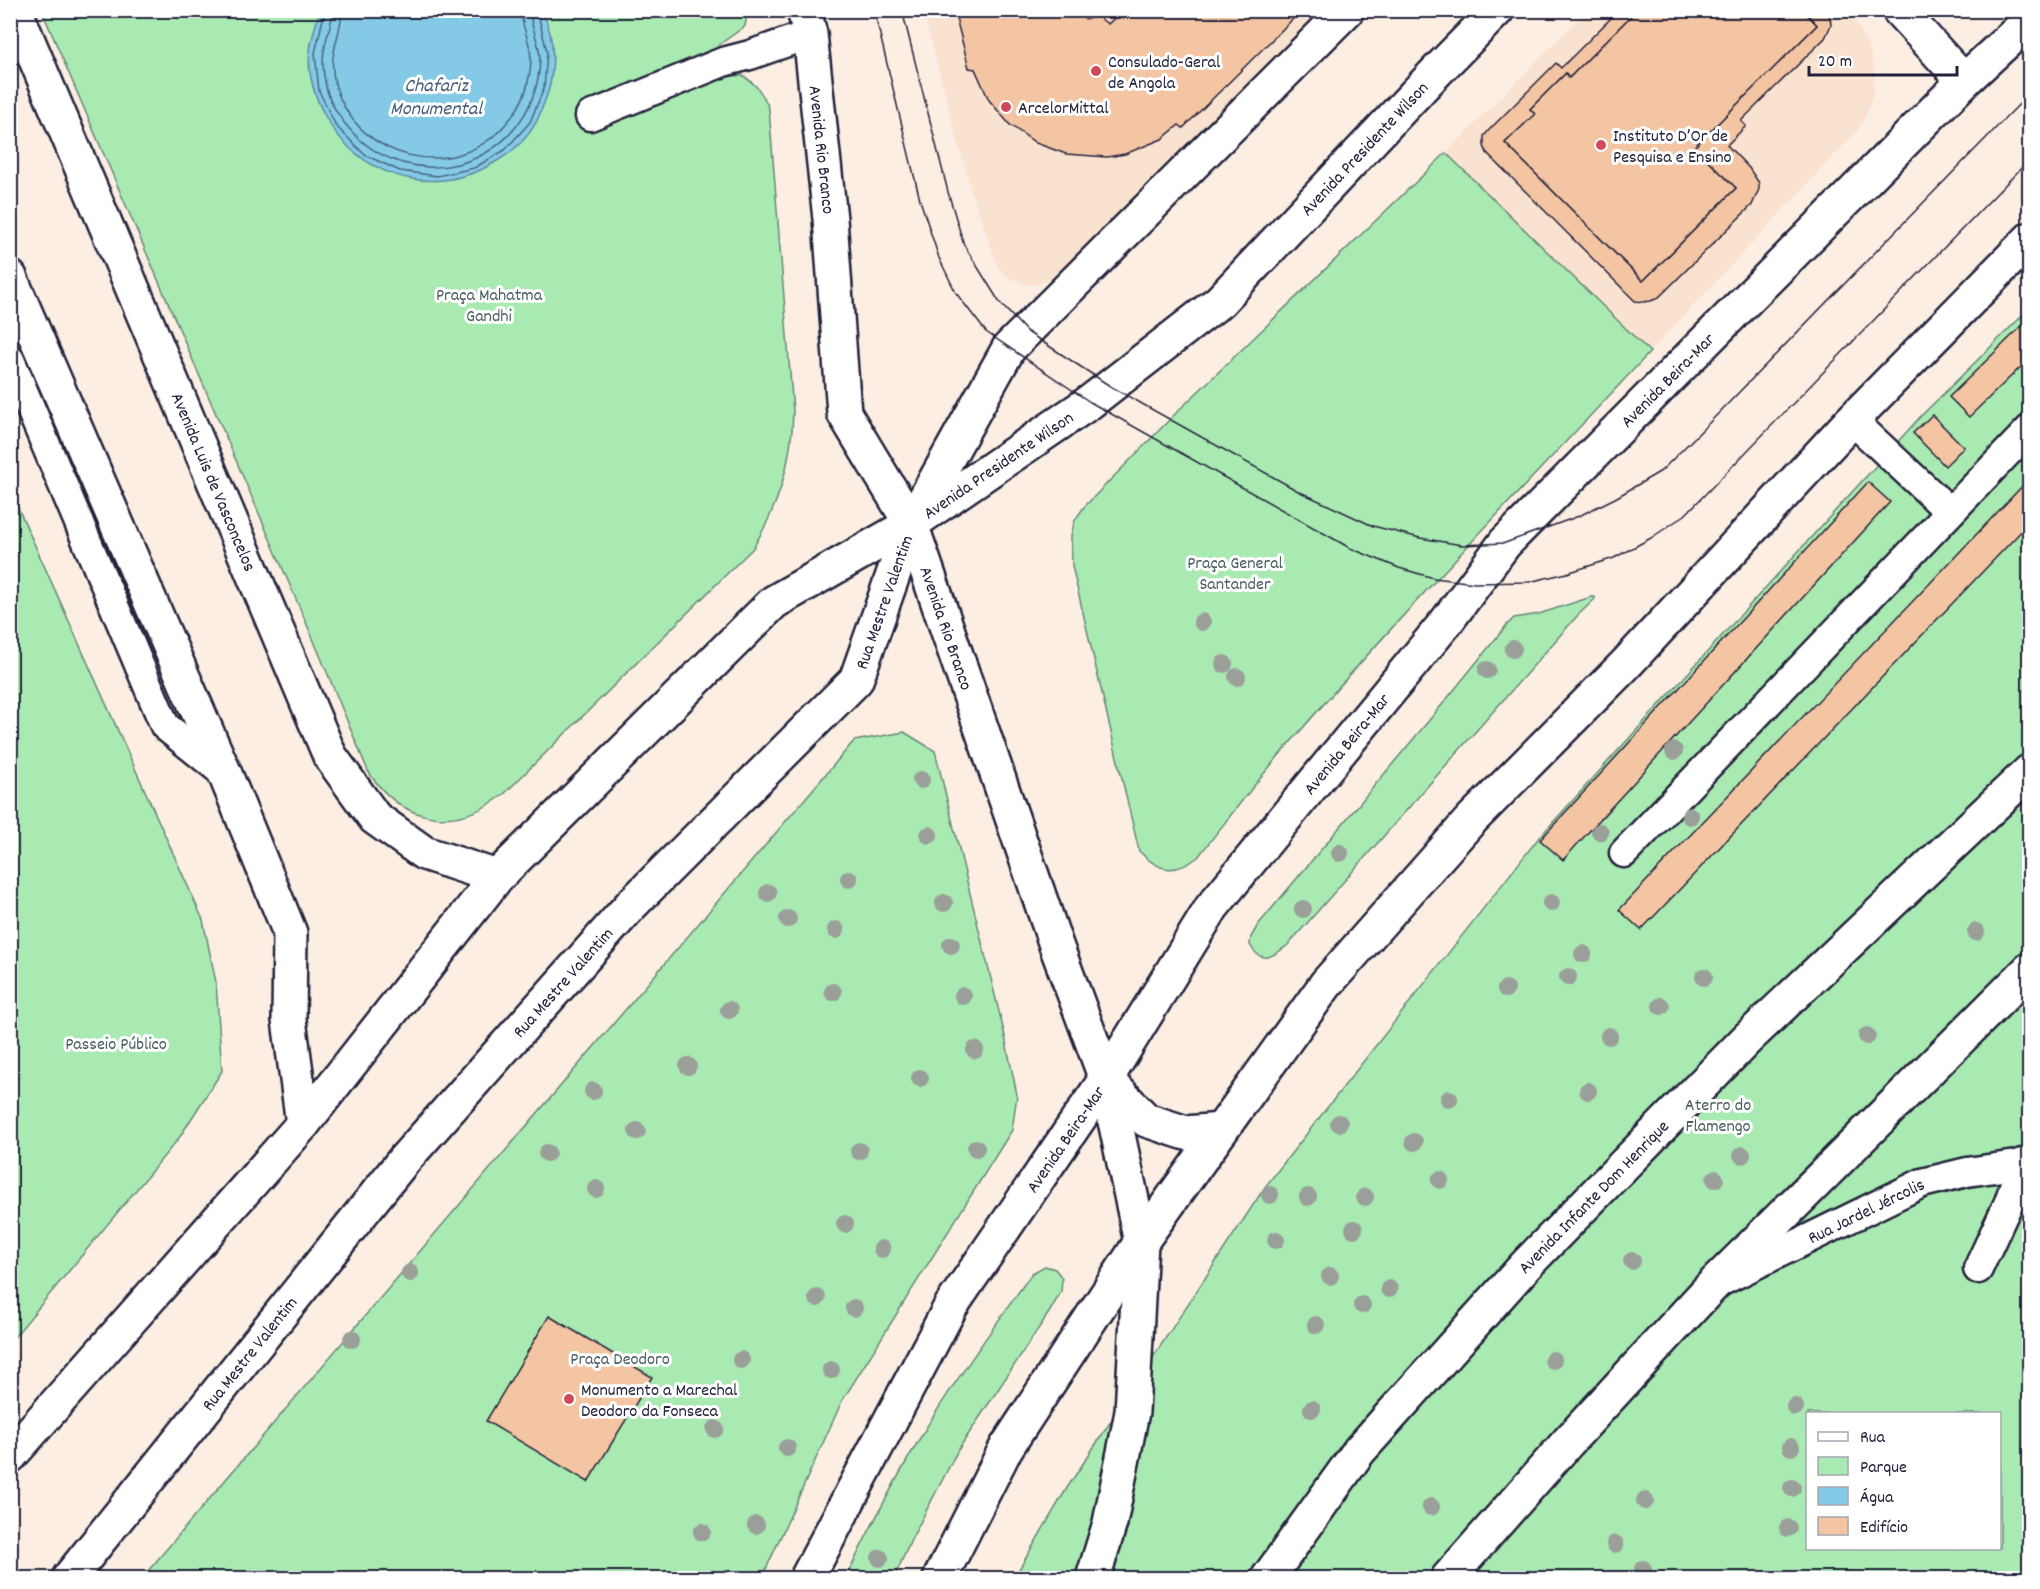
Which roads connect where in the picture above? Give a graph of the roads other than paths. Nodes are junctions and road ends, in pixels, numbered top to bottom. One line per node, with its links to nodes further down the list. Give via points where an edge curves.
1 (15, 10): 19 (main road, Avenida Luis de Vasconcelos, via 330,756 383,824 424,853)
2 (1347, 10): 15 (main road, Avenida Presidente Wilson, via 1009,348)
3 (1497, 10): 15 (main road, Avenida Presidente Wilson, via 1220,301 1090,402)
4 (1899, 10): 7 (main road)
5 (2030, 20): 7 (main road, Avenida Beira-Mar)
6 (807, 22): 8 (lane, via 723,62); 15 (main road, Avenida Rio Branco, via 830,219 844,413)
7 (1964, 81): 21 (main road, Avenida Beira-Mar, via 1505,543 1447,621 1212,907)
8 (590, 116)
9 (2030, 239): 12 (main road)
10 (10, 277): 17 (main road)
11 (10, 360): 17 (lane, via 165,726)
12 (1852, 420): 14 (lane); 23 (main road, via 1626,664 1470,821 1326,984)
13 (2030, 429): 14 (lane)
14 (1949, 511): 18 (lane)
15 (911, 524): 19 (main road, Rua Mestre Valentim, via 774,602); 21 (main road, Avenida Rio Branco); 29 (main road, Rua Mestre Valentim, via 856,680 631,904 404,1160)
16 (2030, 771): 33 (main road, Avenida Infante Dom Henrique, via 1748,1038 1526,1265 1359,1452)
17 (225, 774): 22 (main road, via 290,933 289,1020)
18 (1624, 853)
19 (497, 877): 22 (main road, Rua Mestre Valentim)
20 (2030, 969): 27 (main road)
21 (1106, 1079): 23 (main road, via 1146,1120 1186,1133); 25 (main road, Avenida Rio Branco); 30 (main road, Avenida Beira-Mar, via 951,1306)
22 (303, 1124): 28 (main road, Rua Mestre Valentim)
23 (1221, 1131): 25 (main road)
24 (2026, 1163): 26 (lane); 27 (lane, Rua Jardel Jércolis, via 1922,1183)
25 (1141, 1242): 31 (main road, via 1006,1448); 32 (main road, Avenida Rio Branco, via 1132,1412 1110,1523)
26 (1978, 1269)
27 (1711, 1287): 34 (main road)
28 (10, 1456)
29 (69, 1578)
30 (807, 1578)
31 (940, 1578)
32 (1093, 1578)
33 (1268, 1578)
34 (1448, 1578)

